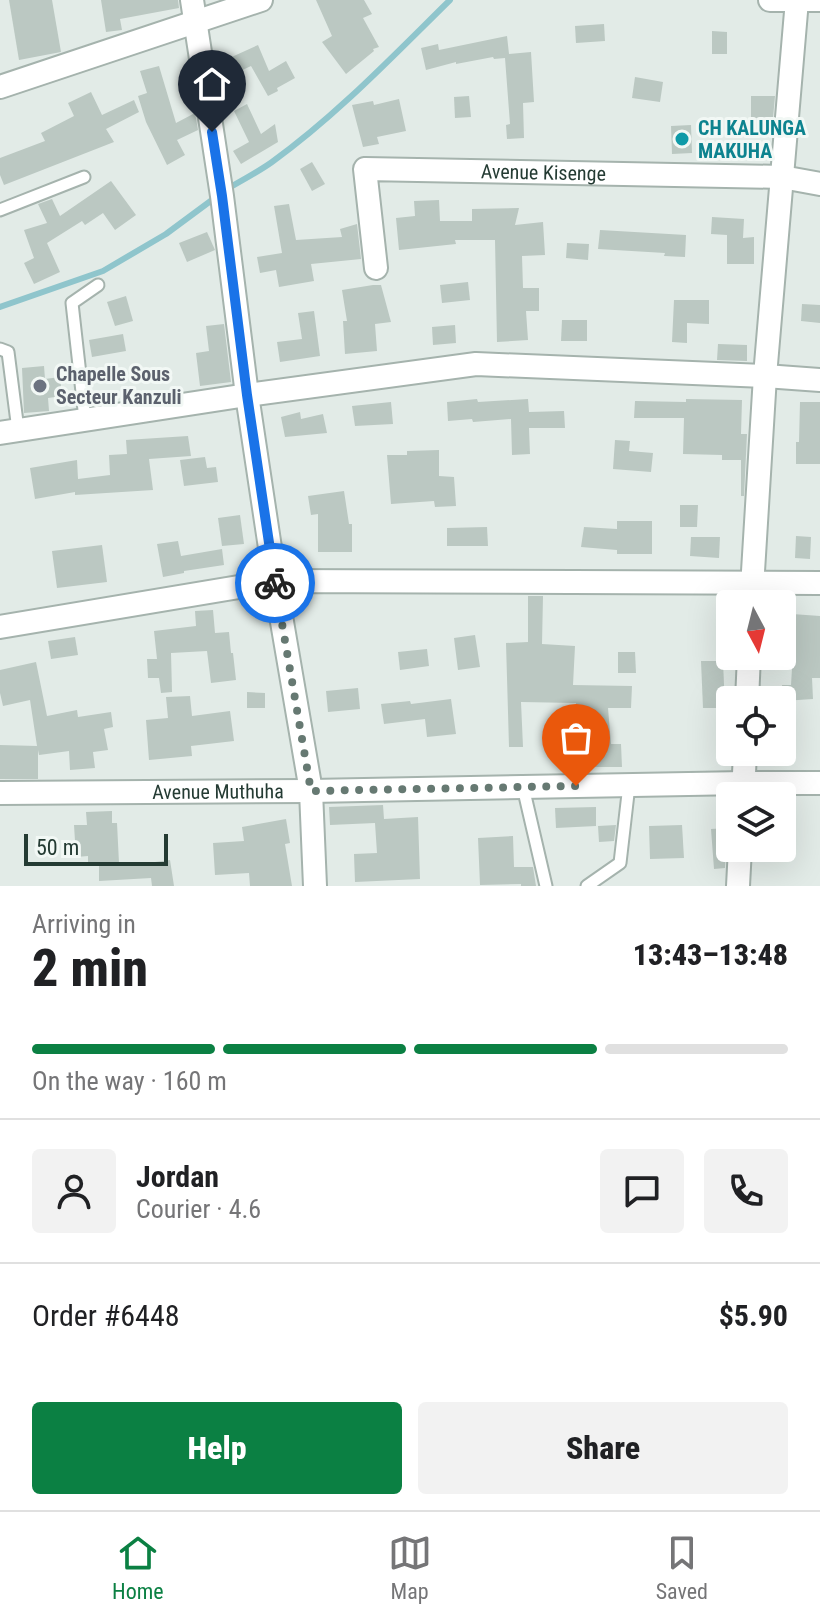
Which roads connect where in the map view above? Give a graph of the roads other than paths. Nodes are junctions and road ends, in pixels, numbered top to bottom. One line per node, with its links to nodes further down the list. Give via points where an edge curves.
1 (192, 0): 6 (street)
2 (261, 0): 6 (street)
3 (770, 0): 4 (street)
4 (797, 0): 5 (street); 9 (street)
5 (820, 0)
6 (195, 23): 7 (street); 17 (street)
7 (0, 87)
8 (84, 177): 11 (lane)
9 (782, 177): 10 (street, Avenue Kisenge); 12 (street, Avenue Kisenge, via 365,169); 15 (street)
10 (820, 184)
11 (0, 210)
12 (376, 268)
13 (98, 285): 18 (lane, via 72,303)
14 (0, 349): 19 (lane, via 8,352)
15 (765, 376): 16 (street); 17 (street, via 476,364); 22 (street)
16 (820, 380)
17 (247, 395): 18 (street); 20 (street)
18 (85, 419): 19 (street)
19 (9, 431)
20 (275, 581): 24 (street); 25 (street); 31 (street)
21 (820, 583): 23 (street)
22 (751, 590)
23 (776, 590)
24 (716, 593)
25 (0, 627)
26 (820, 783): 28 (street, Avenue Muthuha)
27 (629, 785): 29 (street, Avenue Muthuha); 30 (street, Avenue Muthuha); 36 (lane, via 620,863)
28 (796, 785)
29 (523, 787): 31 (street, Avenue Muthuha); 35 (lane)
30 (716, 788)
31 (311, 791): 32 (street, Avenue Muthuha); 34 (street)
32 (0, 793)
33 (739, 862): 37 (street)
34 (315, 886)
35 (546, 886)
36 (587, 886)
37 (738, 886)

